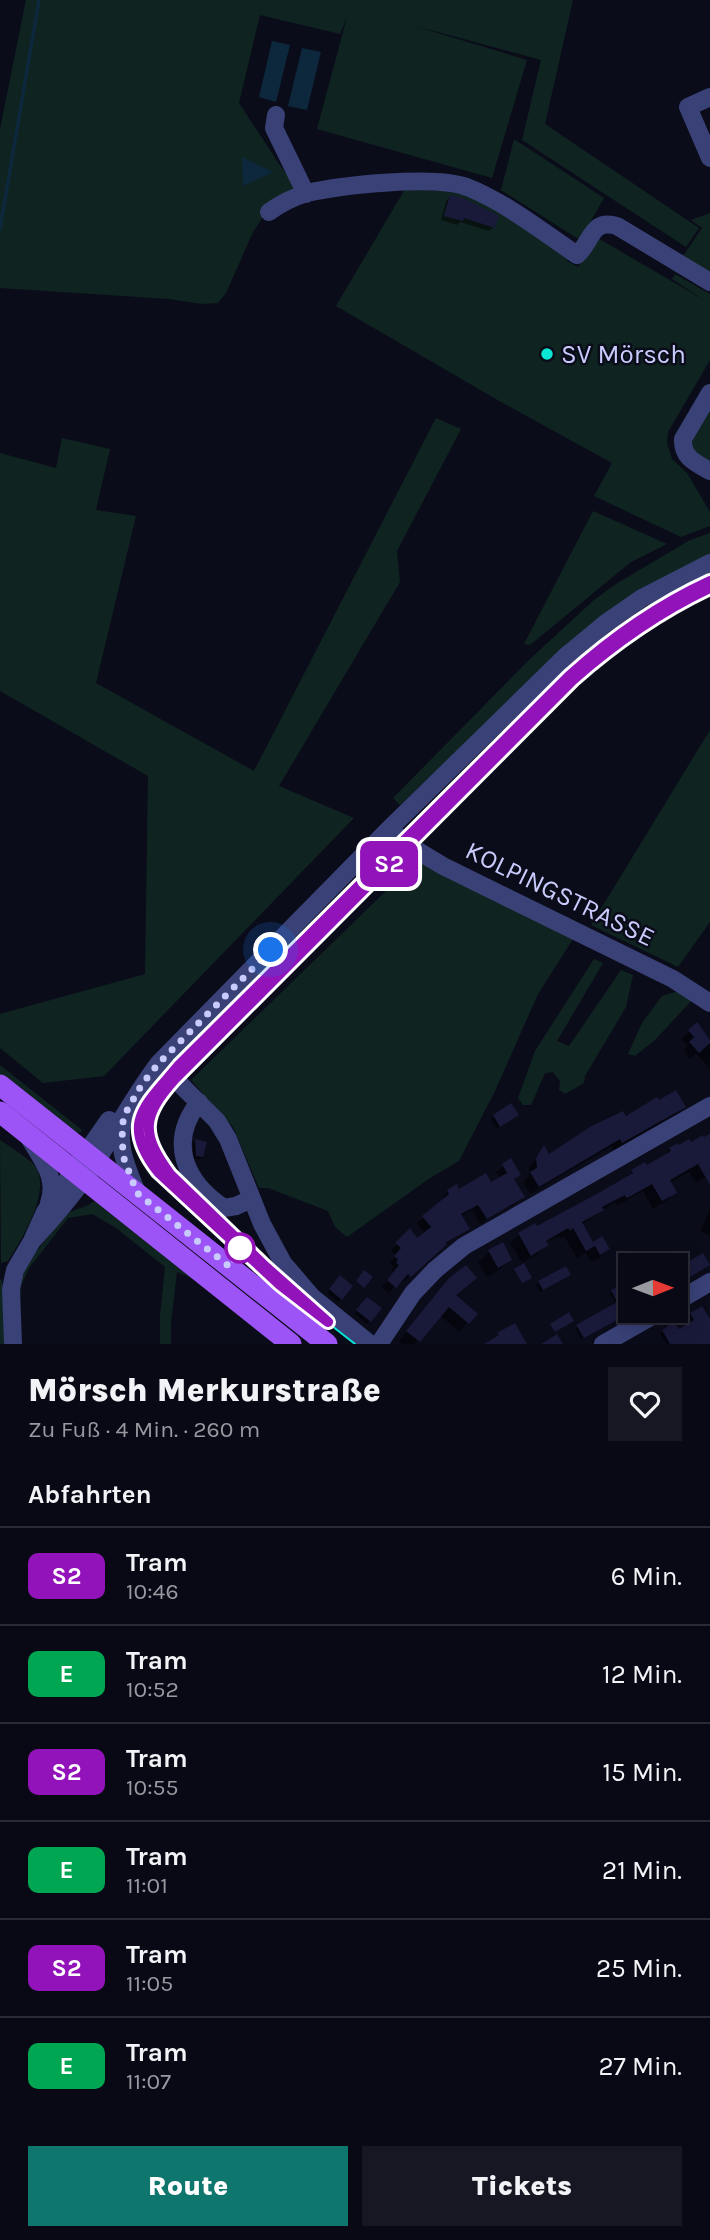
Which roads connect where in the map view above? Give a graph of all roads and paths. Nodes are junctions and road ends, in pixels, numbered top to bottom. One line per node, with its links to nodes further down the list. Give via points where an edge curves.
1 (710, 97): 3 (street, via 688,107)
2 (276, 115): 4 (street, via 274,128)
3 (710, 158)
4 (306, 194): 5 (street); 6 (street, via 360,185 445,182 491,199 577,255 597,227 607,223)
5 (269, 212)
6 (710, 282)
7 (710, 393): 8 (street, via 682,447 692,461)
8 (710, 471)
9 (710, 563): 10 (street, via 642,598 606,623)
10 (389, 829): 11 (street, KOLPINGSTRASSE, via 443,866 673,979); 12 (street)
11 (710, 1003)
12 (159, 1063): 13 (street); 15 (street)
13 (142, 1084): 18 (street); 20 (street, via 128,1095)
14 (0, 1085): 20 (main road)
15 (199, 1102): 23 (street, via 228,1139); 23 (street, via 188,1117 181,1146 186,1168 224,1208)
16 (710, 1106): 33 (street, via 464,1247 413,1293)
17 (0, 1112): 19 (main road)
18 (125, 1114): 20 (street); 22 (street, via 121,1146)
19 (26, 1133): 21 (main road); 24 (street, via 50,1175)
20 (91, 1156): 21 (street); 22 (main road)
21 (78, 1175): 24 (street); 25 (street, via 64,1206); 30 (main road)
22 (137, 1193): 31 (main road)
23 (251, 1199): 32 (street, via 312,1297)
24 (46, 1212): 25 (street)
25 (32, 1241): 29 (street, via 10,1289)
26 (710, 1282): 27 (street)
27 (688, 1295)
28 (640, 1323): 34 (street)
29 (13, 1344)
30 (291, 1344)
31 (327, 1344)
32 (370, 1344)
33 (379, 1344)
34 (603, 1344)

